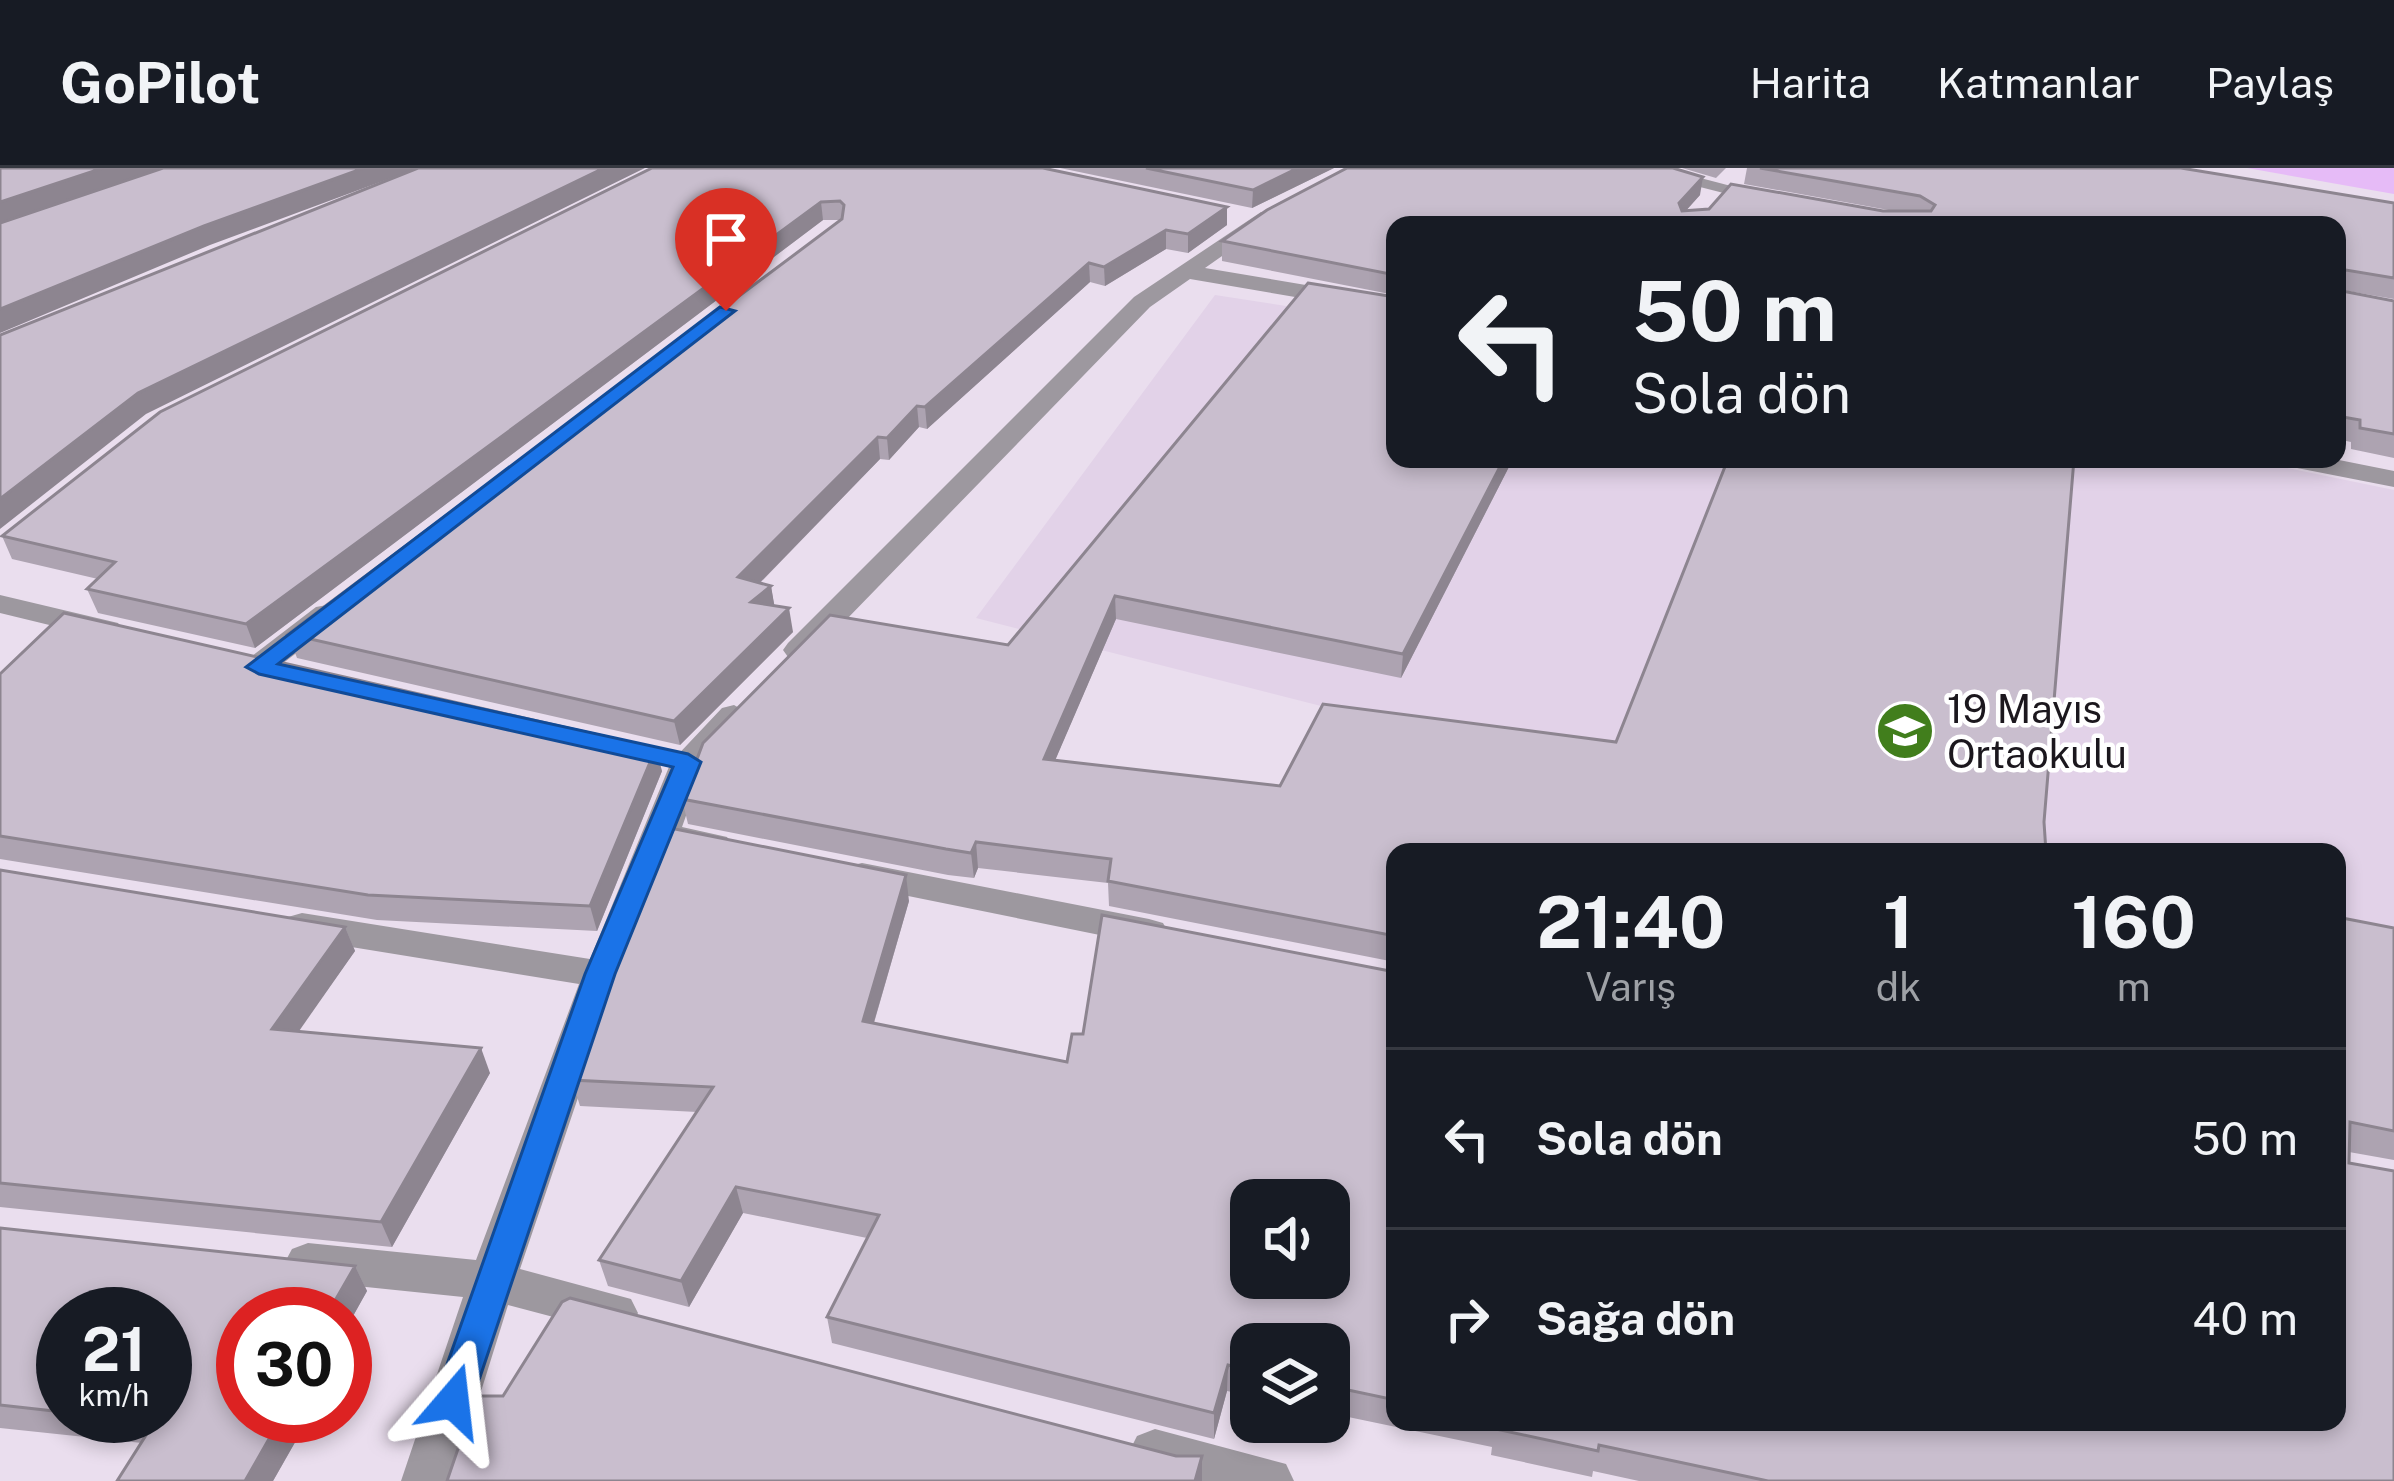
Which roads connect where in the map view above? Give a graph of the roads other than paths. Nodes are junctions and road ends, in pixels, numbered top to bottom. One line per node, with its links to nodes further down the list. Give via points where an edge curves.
1 (1635, 168): 3 (street, via 1683,177)
2 (1742, 168): 3 (street)
3 (1711, 199): 5 (street)
4 (1297, 200): 6 (street, via 1245,218)
5 (1784, 202)
6 (1185, 271): 7 (street); 14 (street, via 1142,302 764,686 677,760)
7 (1386, 305)
8 (2338, 468): 9 (street)
9 (2394, 479)
10 (351, 596): 13 (street, via 248,664)
11 (0, 604): 12 (street)
12 (129, 635)
13 (304, 677)
14 (661, 834): 15 (street); 19 (street)
15 (753, 853)
16 (822, 866): 18 (street)
17 (259, 919): 19 (street)
18 (1189, 940)
19 (600, 974): 21 (street)
20 (257, 1256): 21 (street)
21 (491, 1281): 22 (street); 24 (street)
22 (651, 1322)
23 (1108, 1440): 25 (street)
24 (427, 1481)
25 (1268, 1481)

